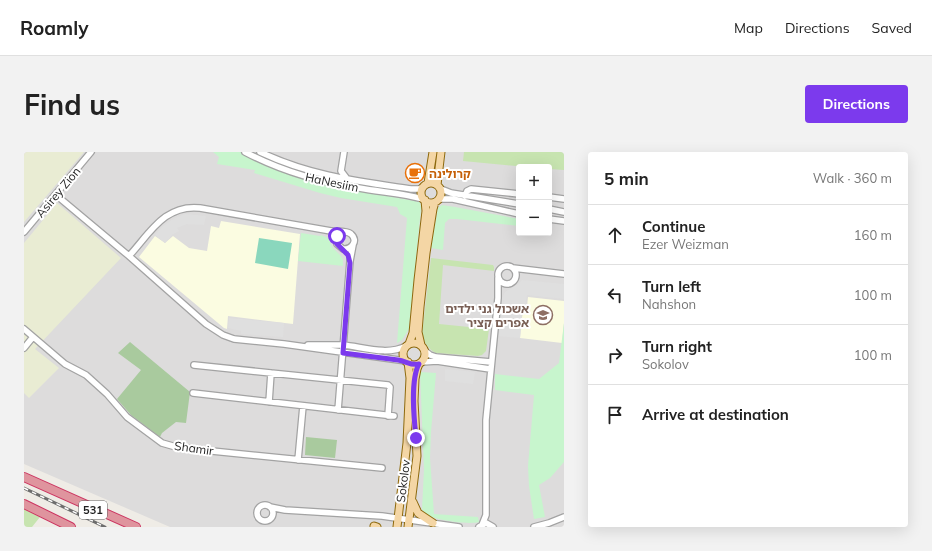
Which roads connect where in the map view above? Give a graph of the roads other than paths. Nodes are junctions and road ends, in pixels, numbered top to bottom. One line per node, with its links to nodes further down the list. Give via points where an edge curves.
1 (91, 152): 13 (street, Asirey Zion)
2 (245, 152): 17 (street, HaNesiim, via 308,178)
3 (260, 152): 8 (street, HaNesiim, via 301,169)
4 (344, 152): 7 (street)
5 (433, 152): 10 (main road)
6 (441, 152): 11 (main road)
7 (341, 171): 8 (street); 9 (street)
8 (334, 177): 9 (street, HaNesiim)
9 (347, 180): 10 (street, HaNesiim, via 411,189)
10 (426, 185): 11 (main road, via 433,183); 17 (main road, via 421,192)
11 (439, 187): 14 (street); 18 (main road, via 441,194)
12 (516, 194): 14 (street, via 471,189)
13 (56, 195): 26 (street, Asirey Zion); 31 (street)
14 (465, 196): 19 (street)
15 (552, 197): 16 (street)
16 (564, 199)
17 (424, 200): 18 (main road, via 430,203); 43 (main road, via 426,211 413,333)
18 (437, 200): 22 (street, via 453,199); 46 (main road, via 432,211 418,332)
19 (516, 204)
20 (552, 210): 21 (street)
21 (564, 212)
22 (516, 213)
23 (552, 219): 24 (street)
24 (564, 221)
25 (322, 229): 27 (street); 28 (street); 31 (street, via 187,207 164,217)
26 (24, 232)
27 (342, 232): 28 (street); 29 (street, via 351,234 354,239)
28 (336, 240): 30 (street)
29 (353, 245): 30 (street); 32 (street)
30 (343, 250): 32 (street, via 348,255)
31 (129, 256): 42 (street, via 222,335 234,339)
32 (350, 263): 44 (street)
33 (512, 268): 34 (street); 36 (street, via 502,268 498,272); 37 (street, via 516,274)
34 (531, 271): 35 (street); 37 (street)
35 (564, 274)
36 (498, 278): 38 (street, via 502,283); 39 (street)
37 (515, 280): 38 (street)
38 (508, 284): 39 (street)
39 (498, 298): 51 (street)
40 (24, 329): 41 (street, Shamir)
41 (33, 337): 45 (street); 60 (street, Shamir, via 65,364 86,375 128,417 162,443 176,447)
42 (284, 344): 44 (street); 47 (street)
43 (408, 345): 44 (street, via 397,350); 46 (main road, via 415,342); 48 (main road, via 403,353)
44 (343, 346): 47 (street)
45 (24, 348)
46 (423, 348): 49 (main road, via 425,357); 51 (street, via 436,357)
47 (343, 353): 48 (street); 53 (street)
48 (407, 362): 49 (main road); 69 (main road, Sokolov, via 410,373 408,431)
49 (420, 363): 51 (street, via 437,361); 64 (main road, Sokolov, via 416,369 415,379 417,456)
50 (194, 365): 52 (street)
51 (491, 365): 67 (street, via 485,440)
52 (271, 373): 53 (street); 55 (street)
53 (340, 380): 57 (street); 58 (street, via 388,385)
54 (193, 393): 55 (street)
55 (269, 402): 56 (street)
56 (303, 406): 57 (street); 60 (street)
57 (338, 410): 58 (street)
58 (388, 416): 59 (street)
59 (394, 416)
60 (298, 460): 61 (street, Shamir)
61 (382, 468)
62 (24, 477): 63 (highway, 531)
63 (60, 494): 75 (highway, 531); 76 (highway)
64 (412, 499): 70 (main road, Sokolov); 71 (main road, via 418,513)
65 (24, 504): 74 (highway, 531)
66 (270, 507): 69 (street)
67 (486, 511): 72 (street, via 485,518); 73 (street)
68 (564, 517): 79 (street)
69 (399, 518): 70 (street); 77 (main road, Sokolov)
70 (409, 523): 71 (street)
71 (433, 523): 78 (street)
72 (479, 526): 73 (street)
73 (493, 526)
74 (69, 527)
75 (126, 527)
76 (136, 527)
77 (397, 527)
78 (459, 527)
79 (534, 527)

